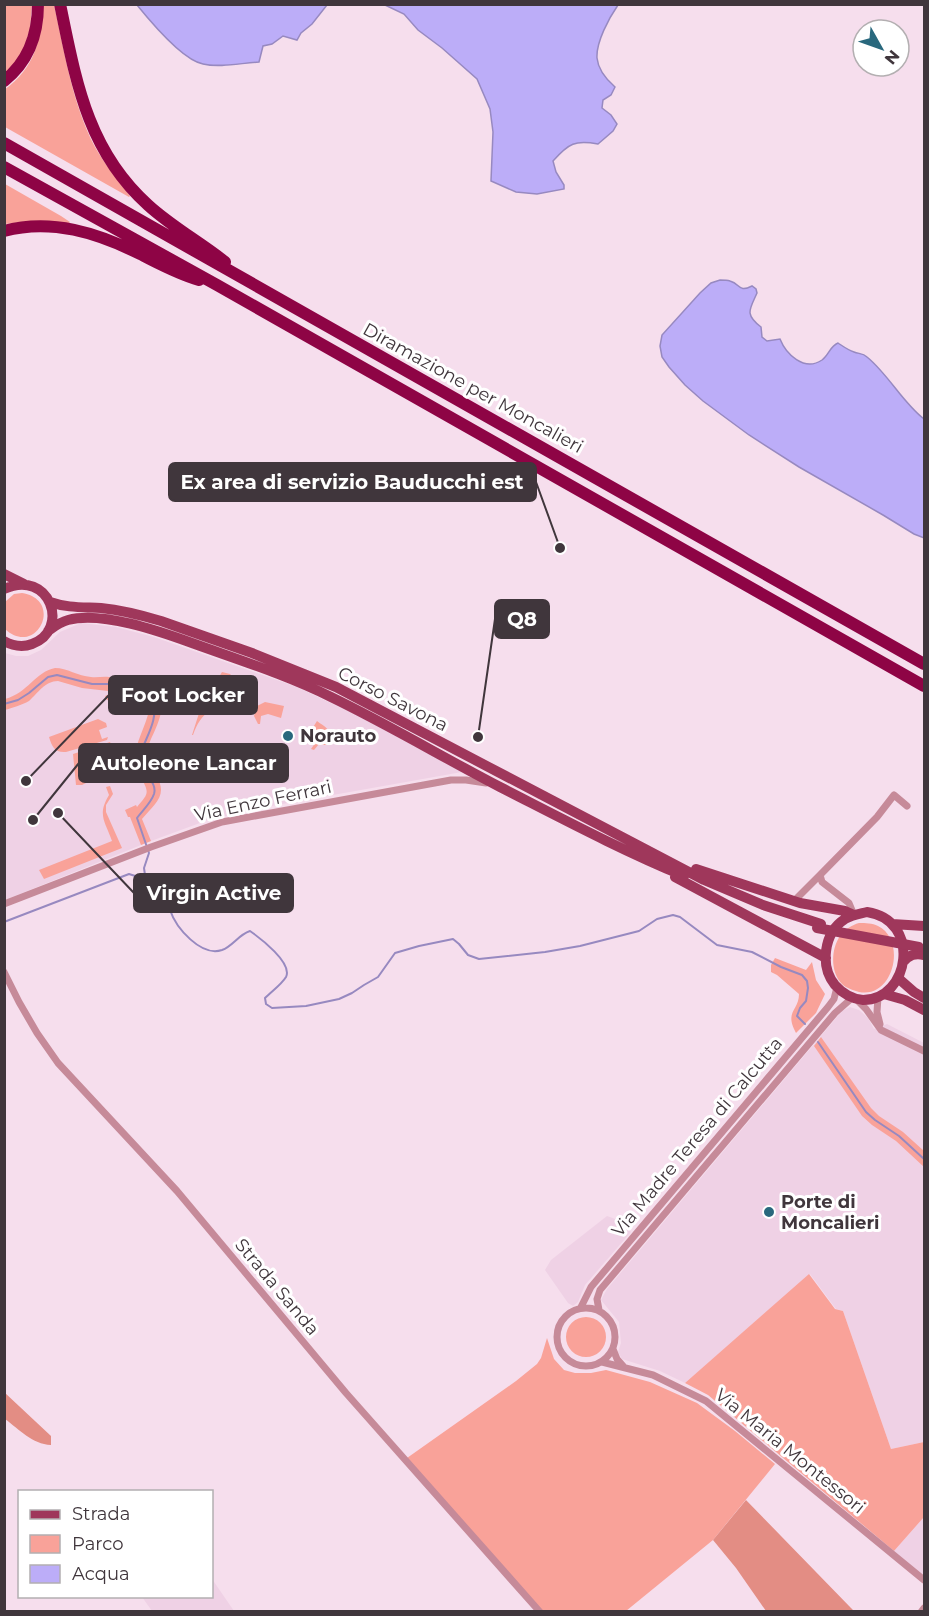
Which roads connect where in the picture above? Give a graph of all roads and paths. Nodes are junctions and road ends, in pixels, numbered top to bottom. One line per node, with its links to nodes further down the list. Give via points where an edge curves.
1 (38, 4): 3 (highway, via 26,58)
2 (60, 4): 7 (highway, via 80,94 112,165 147,204)
3 (4, 81)
4 (4, 143): 7 (highway, Diramazione per Moncalieri)
5 (4, 167): 8 (highway, Diramazione per Moncalieri)
6 (4, 231): 8 (highway, via 29,226 80,231 184,276)
7 (246, 281): 15 (highway, Diramazione per Moncalieri)
8 (217, 285): 16 (highway, Diramazione per Moncalieri)
9 (4, 574): 10 (main road, Corso Savona)
10 (24, 584): 11 (main road); 12 (main road, Corso Savona, via 44,593)
11 (4, 589)
12 (50, 602): 13 (main road, via 52,622); 19 (main road, Corso Savona, via 161,621 336,687)
13 (48, 631): 14 (main road, Corso Savona, via 28,646); 17 (main road, Corso Savona, via 70,619 123,622 158,631 330,697)
14 (4, 641)
15 (923, 664)
16 (924, 686)
17 (497, 785): 19 (main road, Corso Savona); 22 (street, Via Enzo Ferrari, via 458,779 222,822)
18 (907, 806): 20 (street, via 894,795)
19 (637, 851): 21 (main road); 26 (main road, Corso Savona, bridge, via 798,923); 27 (main road)
20 (820, 875): 21 (street); 23 (street, via 822,882 849,903)
21 (794, 901): 23 (main road)
22 (4, 904)
23 (854, 915): 24 (main road, via 867,912); 27 (main road, via 835,929)
24 (892, 924): 25 (main road); 28 (main road, via 903,941)
25 (924, 926)
26 (922, 947): 28 (main road)
27 (826, 958): 32 (main road)
28 (903, 962): 30 (main road)
29 (4, 972): 31 (street, Strada Sanda)
30 (897, 978): 33 (main road); 34 (main road)
31 (7, 983): 45 (street, Strada Sanda, via 58,1063 177,1191 346,1393)
32 (837, 987): 35 (main road); 39 (street, Via Madre Teresa di Calcutta, via 828,1007 591,1287)
33 (881, 995): 35 (main road); 36 (main road, via 905,1000); 37 (street, via 877,1012)
34 (924, 998)
35 (855, 999): 37 (street); 40 (street, Via Madre Teresa di Calcutta, via 835,1013 600,1290)
36 (924, 1010)
37 (881, 1030): 38 (street)
38 (924, 1051)
39 (581, 1307): 40 (street); 42 (street, via 564,1316 557,1343 575,1364)
40 (599, 1310): 41 (street, via 613,1324)
41 (613, 1348): 42 (street); 43 (street)
42 (602, 1362): 43 (street, Via Maria Montessori)
43 (624, 1367): 44 (street, Via Maria Montessori, via 653,1375 706,1401)
44 (924, 1580)
45 (540, 1611)

